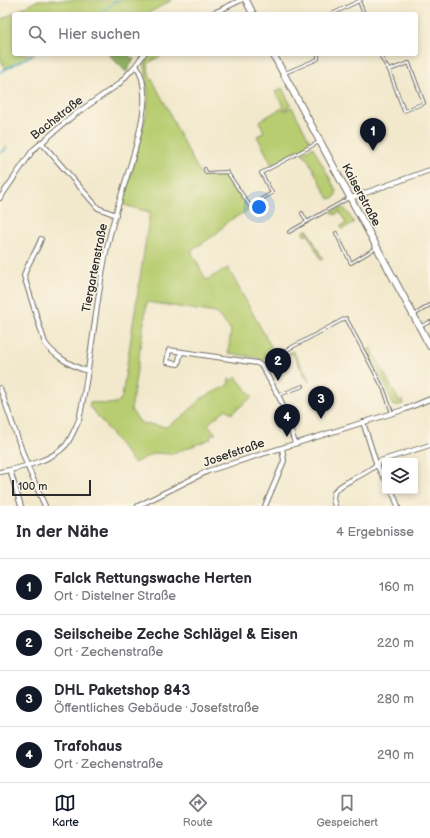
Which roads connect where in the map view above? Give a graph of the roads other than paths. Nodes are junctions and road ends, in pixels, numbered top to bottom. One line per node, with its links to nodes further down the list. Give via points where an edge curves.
1 (241, 0): 4 (street)
2 (246, 0): 5 (main road)
3 (360, 0): 6 (lane); 7 (lane)
4 (216, 12)
5 (252, 12)
6 (336, 12)
7 (363, 12)
8 (143, 56): 12 (street)
9 (274, 56): 14 (main road, Kaiserstraße)
10 (318, 56): 14 (lane)
11 (381, 56): 13 (lane)
12 (136, 65): 16 (street, Bachstraße, via 120,84 74,115); 22 (street, Tiergartenstraße, via 144,81 144,105)
13 (389, 70): 13 (lane, via 404,111 424,103 409,63)
14 (284, 73): 15 (main road, Kaiserstraße)
15 (320, 141): 17 (lane, via 261,173 272,193 250,206 227,172 206,172); 20 (main road, Kaiserstraße)
16 (41, 142): 19 (street, Bachstraße); 22 (street, via 98,208)
17 (205, 169)
18 (430, 170): 20 (street)
19 (0, 198)
20 (350, 198): 23 (lane); 27 (main road, Kaiserstraße)
21 (302, 213): 23 (lane)
22 (116, 215): 35 (street, Tiergartenstraße, via 103,267)
23 (307, 222): 24 (lane)
24 (289, 232)
25 (336, 233): 27 (lane, via 351,263)
26 (41, 239): 35 (street, via 24,276 46,342 50,350 78,368)
27 (377, 248): 29 (main road, Kaiserstraße)
28 (430, 305): 29 (lane)
29 (413, 315): 31 (main road, Kaiserstraße)
30 (430, 322): 31 (lane)
31 (420, 327): 32 (main road, Kaiserstraße)
32 (430, 346)
33 (181, 352): 34 (street, via 257,363)
34 (262, 366): 38 (street); 40 (lane, via 270,359 346,318 384,390)
35 (88, 371): 45 (street, Tiergartenstraße, via 79,420 65,445 43,460)
36 (303, 386): 38 (lane)
37 (0, 388): 45 (street)
38 (279, 395): 42 (street)
39 (430, 399): 40 (street, Josefstraße)
40 (392, 413): 41 (street, Josefstraße)
41 (363, 422): 42 (street, Josefstraße); 46 (street)
42 (295, 443): 44 (street, Josefstraße)
43 (430, 445): 46 (street, via 380,461)
44 (282, 448): 53 (street, Josefstraße, via 208,471); 54 (street, via 284,460)
45 (27, 465): 47 (street, Tiergartenstraße); 52 (street)
46 (377, 466): 49 (street); 55 (street, via 336,490 333,497)
47 (10, 470): 48 (street, Tiergartenstraße); 51 (street)
48 (0, 472)
49 (382, 474)
50 (393, 494): 56 (street)
51 (21, 506)
52 (46, 506)
53 (138, 506)
54 (265, 506)
55 (335, 506)
56 (398, 506)

